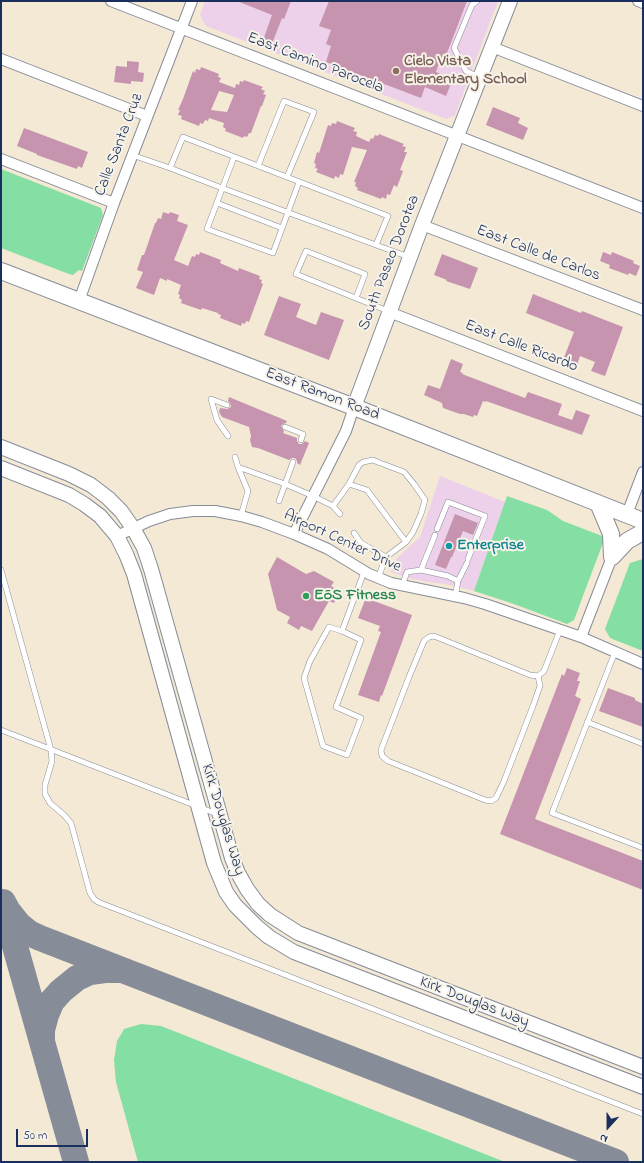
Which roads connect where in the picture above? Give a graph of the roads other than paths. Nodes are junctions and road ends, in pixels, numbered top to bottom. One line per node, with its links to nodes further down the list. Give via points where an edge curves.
1 (111, 1): 7 (street, East Camino Parocela)
2 (192, 1): 7 (street, Calle Santa Cruz)
3 (477, 1): 10 (lane, via 472,5 454,48 466,71)
4 (510, 1): 8 (street, South Paseo Dorotea)
5 (638, 1): 6 (street)
6 (643, 3)
7 (181, 28): 12 (street, Calle Santa Cruz); 13 (street, East Camino Parocela)
8 (492, 47): 10 (street, South Paseo Dorotea); 11 (street)
9 (1, 59): 12 (street)
10 (480, 77): 13 (street, South Paseo Dorotea)
11 (643, 106)
12 (147, 116): 14 (street, Calle Santa Cruz)
13 (458, 135): 24 (street, East Camino Parocela); 26 (street, South Paseo Dorotea)
14 (132, 155): 18 (lane); 22 (street, Calle Santa Cruz)
15 (234, 157): 17 (lane); 18 (lane, via 183,138); 21 (lane)
16 (1, 159): 22 (street)
17 (258, 166): 19 (lane); 19 (lane, via 284,101 314,112)
18 (170, 168): 21 (lane)
19 (287, 177): 20 (lane)
20 (298, 182): 25 (lane); 28 (lane, via 388,216)
21 (222, 188): 23 (lane); 25 (lane)
22 (114, 203): 32 (street, Calle Santa Cruz)
23 (217, 203): 27 (lane); 27 (lane, via 207,229 273,253)
24 (643, 208)
25 (287, 212): 27 (lane); 28 (lane)
26 (422, 225): 29 (street, South Paseo Dorotea); 33 (street, East Calle de Carlos)
27 (282, 228)
28 (376, 245): 29 (lane)
29 (410, 257): 34 (street, South Paseo Dorotea)
30 (1, 271): 32 (main road, East Ramon Road)
31 (356, 298): 31 (lane, via 296,274 306,251 365,274); 34 (lane)
32 (79, 302): 36 (main road, East Ramon Road)
33 (643, 310)
34 (389, 312): 36 (street, South Paseo Dorotea); 37 (street, East Calle Ricardo)
35 (227, 405): 39 (lane, via 211,399 217,420)
36 (354, 407): 49 (street, South Paseo Dorotea, via 346,431); 51 (main road, East Ramon Road)
37 (643, 411)
38 (285, 427): 40 (lane, via 303,434)
39 (228, 436)
40 (301, 440)
41 (1, 447): 57 (street, Kirk Douglas Way, via 91,485 121,511)
42 (235, 457): 44 (lane)
43 (293, 462): 47 (lane)
44 (238, 467): 47 (lane); 55 (lane, via 251,491)
45 (1, 468): 61 (street, Kirk Douglas Way, via 69,495 100,516)
46 (643, 472): 54 (street)
47 (285, 484): 49 (lane); 50 (lane)
48 (349, 484): 52 (lane); 62 (lane, via 367,490); 62 (lane, via 363,462 374,460 404,472 425,500 413,532)
49 (313, 496): 52 (lane); 60 (street, South Paseo Dorotea)
50 (279, 501)
51 (598, 503): 54 (main road, East Ramon Road); 64 (main road, via 611,534)
52 (333, 506): 53 (lane)
53 (340, 514)
54 (627, 514): 56 (main road, East Ramon Road)
55 (241, 516): 57 (street, Airport Center Drive, via 193,511 170,514); 60 (street, Airport Center Drive)
56 (643, 521)
57 (133, 528): 61 (street, Airport Center Drive); 83 (street, Kirk Douglas Way, via 144,548 151,569)
58 (643, 532): 64 (main road, via 627,541)
59 (354, 533): 63 (lane, via 361,542)
60 (294, 534): 67 (street, Airport Center Drive, via 328,549)
61 (117, 536): 82 (street, Kirk Douglas Way, via 134,574)
62 (406, 542): 63 (lane)
63 (386, 557): 68 (lane)
64 (612, 557): 74 (street)
65 (1, 570): 81 (lane)
66 (421, 570): 69 (lane); 69 (lane, via 448,502 485,516); 70 (lane, via 407,572)
67 (364, 572): 68 (street, Airport Center Drive); 73 (lane)
68 (378, 578): 70 (street, Airport Center Drive)
69 (458, 581): 71 (lane)
70 (402, 586): 71 (street, Airport Center Drive)
71 (455, 596): 72 (street, Airport Center Drive)
72 (560, 630): 74 (street, Airport Center Drive); 77 (lane, via 544,671)
73 (342, 631): 73 (lane, via 328,627 304,678 323,746 347,755 361,718 336,707 360,640)
74 (581, 637): 75 (street, Airport Center Drive)
75 (615, 652): 76 (street, Airport Center Drive); 78 (lane)
76 (643, 664)
77 (538, 676): 77 (lane, via 434,636 429,637 424,641 409,677 381,750 382,756 388,761 491,801 496,798 504,781 533,706 540,686)
78 (587, 722): 80 (lane); 84 (lane, via 552,813)
79 (1, 730): 81 (lane)
80 (643, 744)
81 (51, 750): 82 (lane); 88 (lane, via 52,762 45,794 50,803 71,823 90,892 98,902)
82 (198, 806): 83 (lane); 85 (street, Kirk Douglas Way, via 214,863 226,892 246,917 269,937 294,952)
83 (220, 815): 85 (street, Kirk Douglas Way, via 238,873 258,904 270,915 298,932)
84 (643, 848)
85 (479, 1013): 86 (street, Kirk Douglas Way); 87 (street, Kirk Douglas Way)
86 (643, 1067)
87 (643, 1087)
88 (643, 1114)

